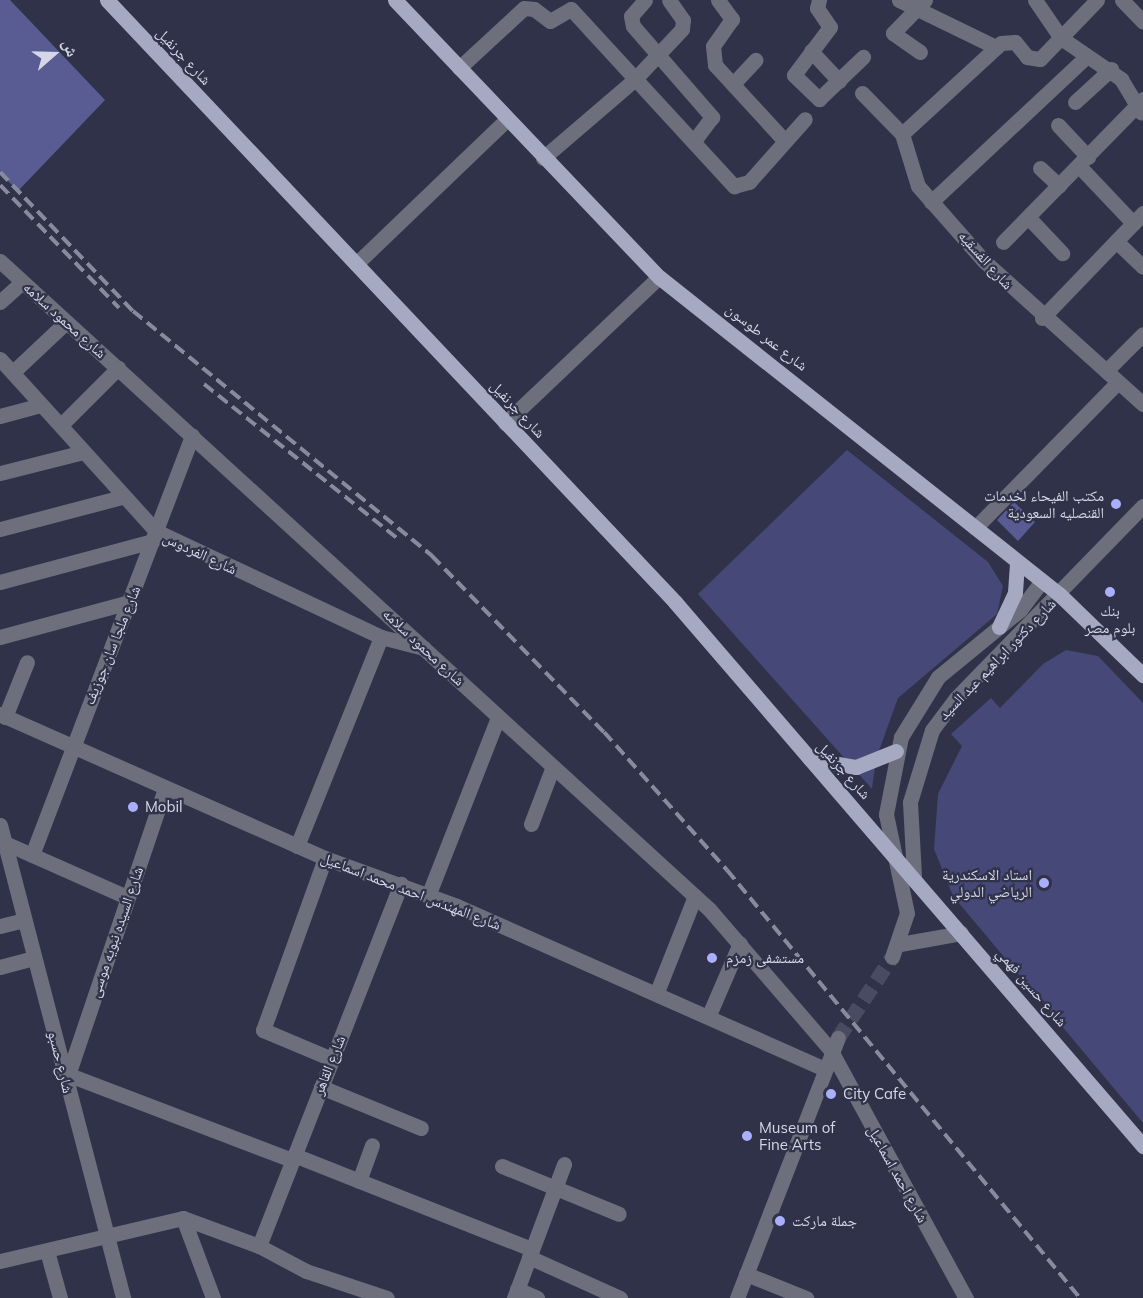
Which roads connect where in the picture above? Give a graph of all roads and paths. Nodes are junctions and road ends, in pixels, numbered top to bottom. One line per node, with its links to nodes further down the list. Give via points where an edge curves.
1 (107, 0): 47 (main road, شارع جرنفيل)
2 (395, 0): 22 (main road, شارع عمر طوسون)
3 (645, 0): 18 (street, via 630,21)
4 (718, 0): 26 (street, via 732,19 713,46 713,60)
5 (819, 0): 16 (street, via 817,8 830,27)
6 (899, 0): 12 (street)
7 (1035, 0): 14 (street)
8 (1097, 0): 14 (street)
9 (1122, 0): 13 (street)
10 (666, 1): 18 (street, via 684,23)
11 (525, 4): 22 (street); 24 (street, via 545,21 567,9 575,11)
12 (920, 4): 15 (street); 17 (street, via 893,36)
13 (1143, 22)
14 (1061, 38): 15 (street, via 1033,60 1015,42); 20 (street)
15 (996, 47): 33 (street)
16 (811, 51): 25 (street); 25 (street, via 794,75 813,96 822,97)
17 (920, 52)
18 (657, 57): 24 (street); 35 (street, via 712,117)
19 (863, 57): 25 (street)
20 (1086, 57): 23 (street); 40 (street)
21 (755, 60): 26 (street)
22 (459, 68): 31 (main road, شارع عمر طوسون)
23 (1111, 69): 28 (street); 29 (street)
24 (634, 80): 35 (street); 36 (street)
25 (839, 81)
26 (732, 84): 34 (street)
27 (862, 93): 33 (street)
28 (1075, 102)
29 (1141, 106): 37 (street)
30 (805, 119): 34 (street)
31 (506, 120): 36 (main road, شارع عمر طوسون); 47 (street)
32 (1058, 125): 37 (street)
33 (902, 134): 40 (street, شارع الفسقيه, via 913,178)
34 (785, 141): 35 (street, via 749,182 734,186)
35 (693, 142)
36 (543, 158): 49 (main road, شارع عمر طوسون)
37 (1083, 161): 39 (street); 42 (street)
38 (1040, 168): 39 (street)
39 (1059, 186): 41 (street)
40 (931, 202): 52 (street, شارع الفسقيه)
41 (1028, 217): 44 (street); 45 (street)
42 (1138, 218): 43 (street)
43 (1116, 241): 48 (street); 52 (street)
44 (1003, 242)
45 (1062, 253)
46 (0, 261): 50 (street, شارع محمود سلامه)
47 (356, 264): 63 (main road, شارع جرنفيل)
48 (1143, 267)
49 (659, 277): 63 (street); 70 (main road, شارع عمر طوسون)
50 (22, 282): 51 (street); 53 (street, شارع محمود سلامه)
51 (0, 302)
52 (1042, 318): 57 (street, شارع الفسقيه)
53 (66, 322): 56 (street, شارع محمود سلامه); 58 (street)
54 (1143, 334): 57 (street)
55 (0, 360): 58 (street, شارع الفردوس)
56 (118, 368): 64 (street); 65 (street, شارع محمود سلامه)
57 (1106, 371): 59 (street, شارع الفسقيه)
58 (13, 372): 61 (street, شارع الفردوس)
59 (1118, 382): 60 (street, شارع الفسقيه); 70 (street)
60 (1143, 404)
61 (41, 405): 62 (street); 64 (street, شارع الفردوس)
62 (0, 416)
63 (506, 423): 90 (main road, شارع جرنفيل, via 675,602)
64 (61, 425): 66 (street, شارع الفردوس)
65 (192, 435): 72 (street, شارع ملجا سان جوزيف); 81 (street, شارع محمود سلامه)
66 (83, 452): 67 (street); 68 (street, شارع الفردوس)
67 (0, 473)
68 (122, 497): 71 (street); 72 (street, شارع الفردوس)
69 (1143, 506): 76 (street, شارع دكتور ابراهيم عبد السيد)
70 (975, 528): 73 (main road, شارع عمر طوسون)
71 (0, 529)
72 (154, 536): 75 (street); 77 (street, شارع ملجا سان جوزيف); 80 (street, شارع الفردوس)
73 (1017, 562): 74 (main road, شارع عمر طوسون); 78 (main road, via 1015,592)
74 (1042, 581): 76 (main road, شارع عمر طوسون); 78 (street, شارع دكتور ابراهيم عبد السيد, via 1026,605)
75 (0, 582)
76 (1059, 594): 83 (main road, شارع عمر طوسون); 85 (street, شارع دكتور ابراهيم عبد السيد)
77 (130, 602): 79 (street); 88 (street, شارع ملجا سان جوزيف)
78 (999, 627): 84 (street, شارع دكتور ابراهيم عبد السيد)
79 (0, 637)
80 (381, 637): 81 (street, شارع الفردوس); 96 (street)
81 (426, 649): 87 (street, شارع محمود سلامه)
82 (27, 662): 86 (street)
83 (1143, 675)
84 (938, 677): 85 (street); 89 (street, شارع دكتور ابراهيم عبد السيد, via 914,710)
85 (956, 698): 100 (street, شارع دكتور ابراهيم عبد السيد, via 932,730 915,772 909,820)
86 (3, 716): 88 (street, شارع المهندس احمد محمد اسماعيل)
87 (498, 717): 91 (street, شارع محمود سلامه); 102 (street)
88 (71, 746): 92 (street, شارع المهندس احمد محمد اسماعيل); 98 (street, شارع ملجا سان جوزيف)
89 (896, 751): 90 (main road, via 856,767); 97 (street, شارع دكتور ابراهيم عبد السيد, via 886,805)
90 (810, 759): 97 (main road, شارع جرنفيل)
91 (552, 769): 93 (street); 103 (street, شارع محمود سلامه)
92 (165, 789): 96 (street, شارع المهندس احمد محمد اسماعيل); 104 (street, شارع السيده نبويه موسى)
93 (531, 824)
94 (0, 825): 95 (street, شارع حسبو)
95 (4, 843): 98 (street); 105 (street, شارع حسبو)
96 (297, 846): 99 (street, شارع المهندس احمد محمد اسماعيل)
97 (893, 852): 100 (main road, شارع حسين فهمي); 109 (street, شارع دكتور ابراهيم عبد السيد, via 907,897)
98 (32, 855): 104 (street)
99 (325, 858): 101 (street, شارع المهندس احمد محمد اسماعيل); 116 (street, via 263,1030)
100 (914, 876): 107 (main road, شارع حسين فهمي)
101 (401, 884): 102 (street, شارع المهندس احمد محمد اسماعيل); 116 (street, شارع القاهر)
102 (428, 896): 113 (street, شارع المهندس احمد محمد اسماعيل)
103 (695, 896): 108 (street, شارع محمود سلامه); 113 (street)
104 (127, 897): 118 (street, شارع السيده نبويه موسى)
105 (24, 920): 106 (street); 111 (street, شارع حسبو)
106 (0, 926)
107 (961, 933): 109 (street); 122 (main road, شارع حسين فهمي)
108 (740, 943): 114 (street); 115 (street, شارع محمود سلامه)
109 (900, 944): 110 (street)
110 (892, 957)
111 (34, 958): 112 (street); 118 (street, شارع حسبو)
112 (0, 967)
113 (657, 992): 114 (street, شارع المهندس احمد محمد اسماعيل)
114 (709, 1015): 117 (street, شارع المهندس احمد محمد اسماعيل)
115 (834, 1044): 117 (street); 146 (street, شارع احمد اسماعيل)
116 (332, 1059): 119 (street, شارع القاهر)
117 (823, 1068): 135 (street)
118 (66, 1074): 123 (street); 130 (street, شارع حسبو)
119 (321, 1087): 120 (street); 123 (street, شارع القاهر)
120 (421, 1128)
121 (372, 1145): 126 (street)
122 (1143, 1146)
123 (293, 1157): 126 (street); 131 (street, شارع القاهر)
124 (564, 1164): 127 (street)
125 (502, 1166): 127 (street)
126 (359, 1181): 133 (street)
127 (555, 1188): 128 (street); 133 (street)
128 (619, 1214)
129 (183, 1218): 130 (street); 131 (street); 141 (street)
130 (105, 1236): 132 (street); 140 (street, شارع حسبو)
131 (259, 1246): 136 (street)
132 (47, 1251): 134 (street); 139 (street)
133 (530, 1253): 137 (street); 138 (street)
134 (0, 1261)
135 (746, 1274): 144 (street); 145 (street)
136 (358, 1292): 142 (street)
137 (515, 1294): 143 (street)
138 (612, 1296)
139 (60, 1298)
140 (123, 1298)
141 (213, 1298)
142 (387, 1298)
143 (537, 1298)
144 (737, 1298)
145 (806, 1298)
146 (966, 1298)

